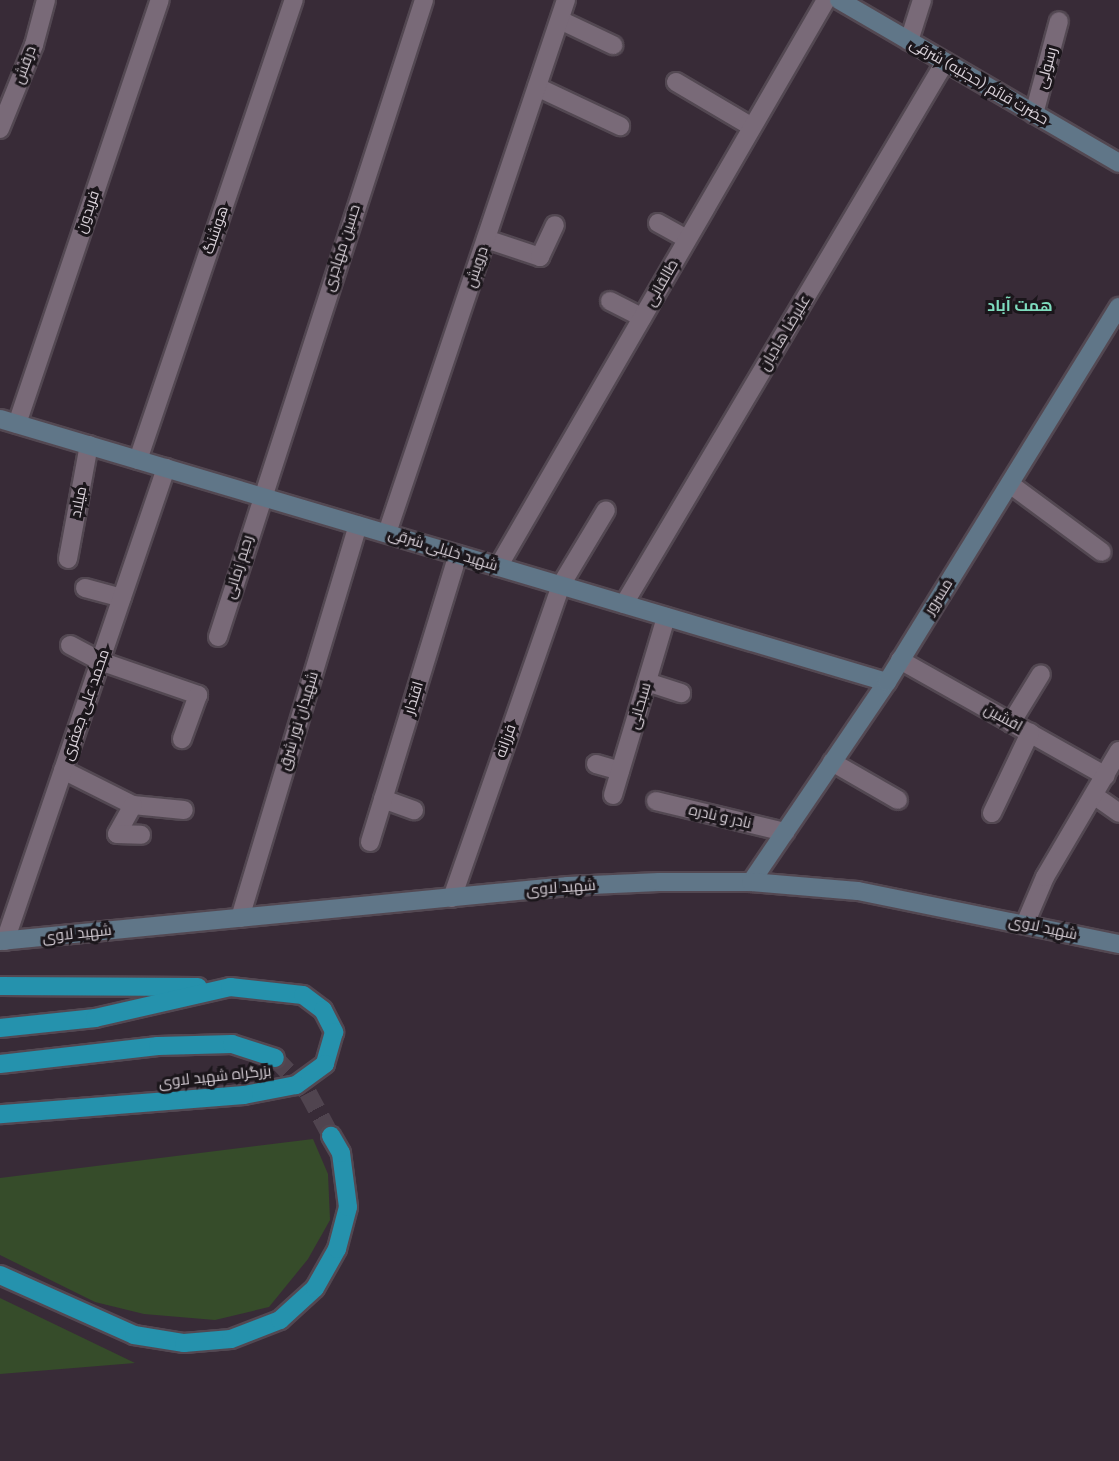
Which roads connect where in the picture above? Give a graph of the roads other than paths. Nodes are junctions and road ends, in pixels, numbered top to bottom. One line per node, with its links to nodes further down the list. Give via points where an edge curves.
1 (46, 0): 19 (street, درفش, via 34,45)
2 (160, 0): 28 (street, فریدون)
3 (294, 0): 30 (street, هوشنگ)
4 (424, 0): 33 (street, حسین مهاجری)
5 (566, 0): 9 (street, درویش)
6 (826, 0): 18 (street, طالقانی)
7 (839, 0): 11 (street, حضرت قائم (حجتیه) شرقی)
8 (922, 0): 11 (street)
9 (560, 21): 12 (street); 15 (street, درویش)
10 (1059, 21): 16 (street, رسولی)
11 (909, 41): 13 (street, حضرت قائم (حجتیه) شرقی)
12 (613, 45)
13 (945, 62): 16 (street, حضرت قائم (حجتیه) شرقی); 44 (street, علیرضا هادیان)
14 (676, 82): 18 (street)
15 (537, 87): 17 (street); 23 (street, درویش)
16 (1034, 114): 20 (street, حضرت قائم (حجتیه) شرقی)
17 (620, 126)
18 (752, 128): 24 (street, طالقانی)
19 (0, 129)
20 (1119, 164)
21 (658, 223): 24 (street)
22 (555, 225): 23 (street, via 540,257)
23 (486, 239): 36 (street, درویش)
24 (687, 239): 27 (street, طالقانی)
25 (610, 301): 27 (street)
26 (1118, 310): 32 (street, مسرور)
27 (642, 317): 40 (street, طالقانی)
28 (8, 422): 29 (street, شهید خلیلی شرقی)
29 (89, 445): 30 (street, شهید خلیلی شرقی); 39 (street, میلاد)
30 (138, 460): 31 (street, شهید خلیلی شرقی)
31 (166, 468): 33 (street, شهید خلیلی شرقی); 43 (street, محمد علی جعفری)
32 (1010, 484): 37 (street); 48 (street, مسرور)
33 (261, 496): 35 (street, شهید خلیلی شرقی); 46 (street, رحیم زمانی)
34 (606, 510): 41 (street, فرزانه)
35 (358, 525): 36 (street, شهید خلیلی شرقی); 78 (street, شهیدان نور شرق)
36 (387, 533): 38 (street, شهید خلیلی شرقی)
37 (1102, 552)
38 (458, 555): 40 (street, شهید خلیلی شرقی); 65 (street, اقتدار)
39 (68, 559)
40 (498, 567): 41 (street, شهید خلیلی شرقی)
41 (561, 585): 44 (street, شهید خلیلی شرقی); 77 (street, فرزانه)
42 (85, 588): 43 (street)
43 (122, 598): 49 (street, محمد علی جعفری)
44 (624, 604): 45 (street, شهید خلیلی شرقی)
45 (666, 616): 51 (street, سبحانی); 52 (street, شهید خلیلی شرقی)
46 (218, 637)
47 (70, 645): 49 (street)
48 (900, 660): 52 (street, مسرور); 54 (street, افشین)
49 (100, 661): 56 (street, via 198,694); 60 (street, محمد علی جعفری)
50 (1041, 674): 54 (street)
51 (647, 682): 53 (street); 61 (street, سبحانی)
52 (886, 682): 58 (street, مسرور)
53 (681, 693)
54 (1011, 723): 55 (street, افشین)
55 (1030, 733): 62 (street, افشین); 71 (street)
56 (182, 739)
57 (1118, 756): 62 (street)
58 (832, 762): 66 (street); 73 (street, مسرور)
59 (596, 764): 61 (street)
60 (63, 770): 68 (street); 80 (street, محمد علی جعفری)
61 (620, 771): 63 (street, سبحانی)
62 (1106, 776): 64 (street)
63 (613, 795)
64 (1095, 796): 72 (street); 79 (street, via 1044,877)
65 (383, 799): 70 (street); 75 (street, اقتدار)
66 (898, 800)
67 (656, 801): 73 (street, نادر و نادره)
68 (133, 805): 69 (street); 74 (street, via 117,834)
69 (184, 810)
70 (414, 810)
71 (992, 813)
72 (1119, 813)
73 (785, 832): 76 (street, مسرور)
74 (141, 836)
75 (370, 842)
76 (751, 882): 77 (street, شهید لاوی, via 591,885); 79 (street, شهید لاوی, via 858,891)
77 (452, 898): 78 (street, شهید لاوی)
78 (240, 918): 80 (street, شهید لاوی)
79 (1025, 924): 81 (street, شهید لاوی)
80 (2, 941)
81 (1119, 944)
82 (0, 986): 83 (highway)
83 (230, 987): 84 (highway, بزرگراه شهید لاوی, via 95,1018); 87 (highway, بزرگراه شهید لاوی, via 303,995 322,1010 334,1032 325,1064 296,1085 244,1095)
84 (0, 1028)
85 (275, 1058): 86 (highway, via 232,1044 158,1046)
86 (0, 1064)
87 (0, 1114)
88 (331, 1136): 89 (highway, via 341,1153 348,1207 337,1249 315,1288 280,1320 231,1339 184,1343 134,1335)
89 (0, 1275)

